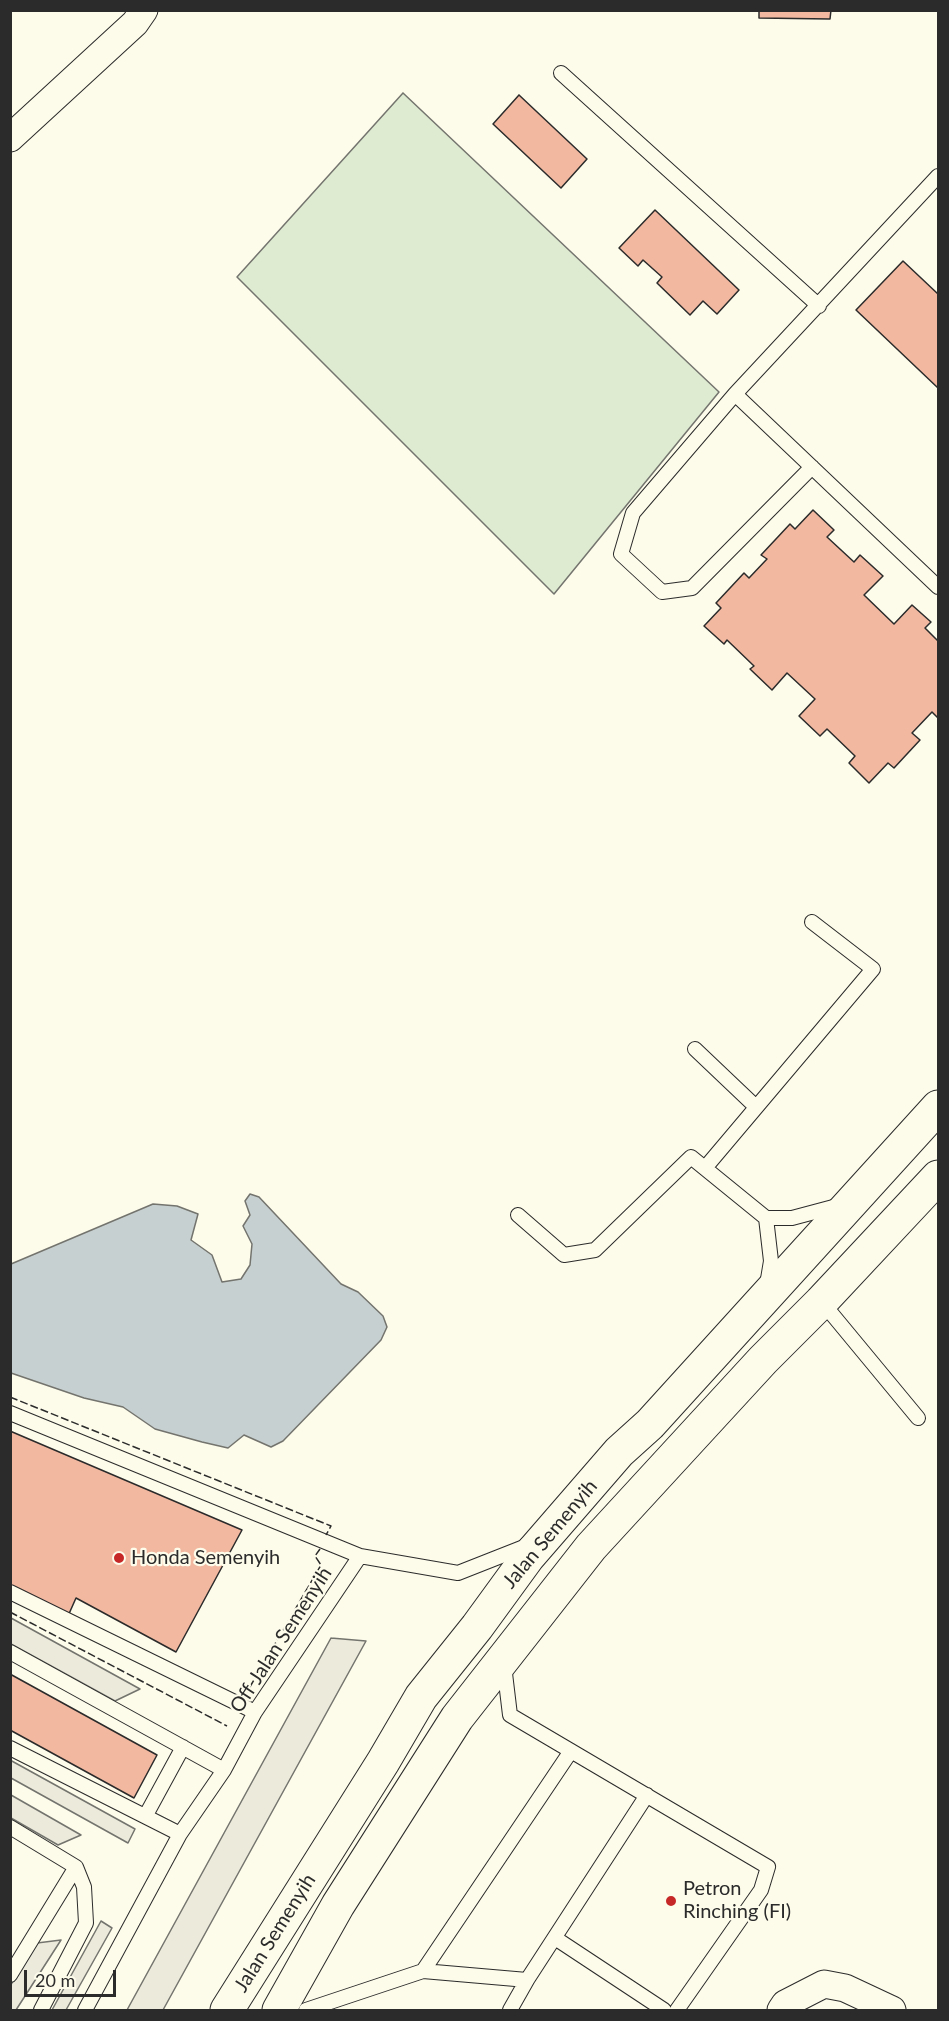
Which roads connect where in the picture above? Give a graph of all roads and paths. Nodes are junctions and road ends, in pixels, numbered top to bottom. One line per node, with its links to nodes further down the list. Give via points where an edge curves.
1 (144, 10): 3 (street, via 135,23)
2 (561, 73): 5 (lane)
3 (10, 138)
4 (939, 176): 5 (lane)
5 (819, 306): 6 (lane)
6 (735, 394): 7 (lane); 7 (lane, via 633,513 621,554 662,592 692,588)
7 (812, 467): 8 (lane)
8 (939, 587)
9 (812, 922): 11 (lane, via 873,969)
10 (695, 1049): 11 (lane)
11 (756, 1107): 13 (lane)
12 (939, 1107): 15 (main road, Jalan Semenyih)
13 (705, 1168): 16 (lane, via 691,1157 595,1250 564,1256); 17 (lane)
14 (939, 1177): 19 (main road, Jalan Semenyih)
15 (854, 1202): 17 (lane, via 792,1218); 18 (main road, Jalan Semenyih)
16 (519, 1215)
17 (766, 1218): 18 (lane, via 771,1261)
18 (765, 1296): 22 (main road, Jalan Semenyih, via 650,1424)
19 (821, 1302): 21 (lane); 26 (main road, Jalan Semenyih, via 591,1547)
20 (10, 1413): 23 (lane)
21 (918, 1418)
22 (619, 1452): 23 (lane, via 524,1547 458,1573); 43 (main road, Jalan Semenyih, via 528,1557 421,1697)
23 (360, 1556): 27 (lane, Off Jalan Semenyih)
24 (10, 1592): 27 (lane)
25 (10, 1652): 28 (lane)
26 (503, 1660): 30 (lane, via 510,1715); 44 (main road, Jalan Semenyih, via 457,1718 338,1905)
27 (255, 1712): 31 (lane, Off Jalan Semenyih)
28 (183, 1747): 31 (lane); 33 (lane)
29 (10, 1748): 33 (lane)
30 (571, 1751): 32 (lane); 38 (lane)
31 (224, 1770): 35 (lane, Off Jalan Semenyih)
32 (647, 1795): 37 (lane); 48 (lane, via 768,1867 761,1890)
33 (146, 1815): 35 (lane)
34 (10, 1827): 36 (lane)
35 (180, 1833): 42 (lane, Off Jalan Semenyih)
36 (76, 1867): 39 (lane); 41 (lane, via 84,1887 86,1923)
37 (555, 1938): 40 (lane); 47 (lane)
38 (423, 1971): 40 (lane); 45 (lane)
39 (10, 1975)
40 (527, 1980): 46 (lane)
41 (41, 2010)
42 (85, 2010)
43 (227, 2010)
44 (279, 2010)
45 (306, 2010)
46 (510, 2010)
47 (664, 2010)
48 (678, 2010)
49 (781, 2010): 50 (street, via 785,2004 824,1984 845,1988)
50 (892, 2010)

